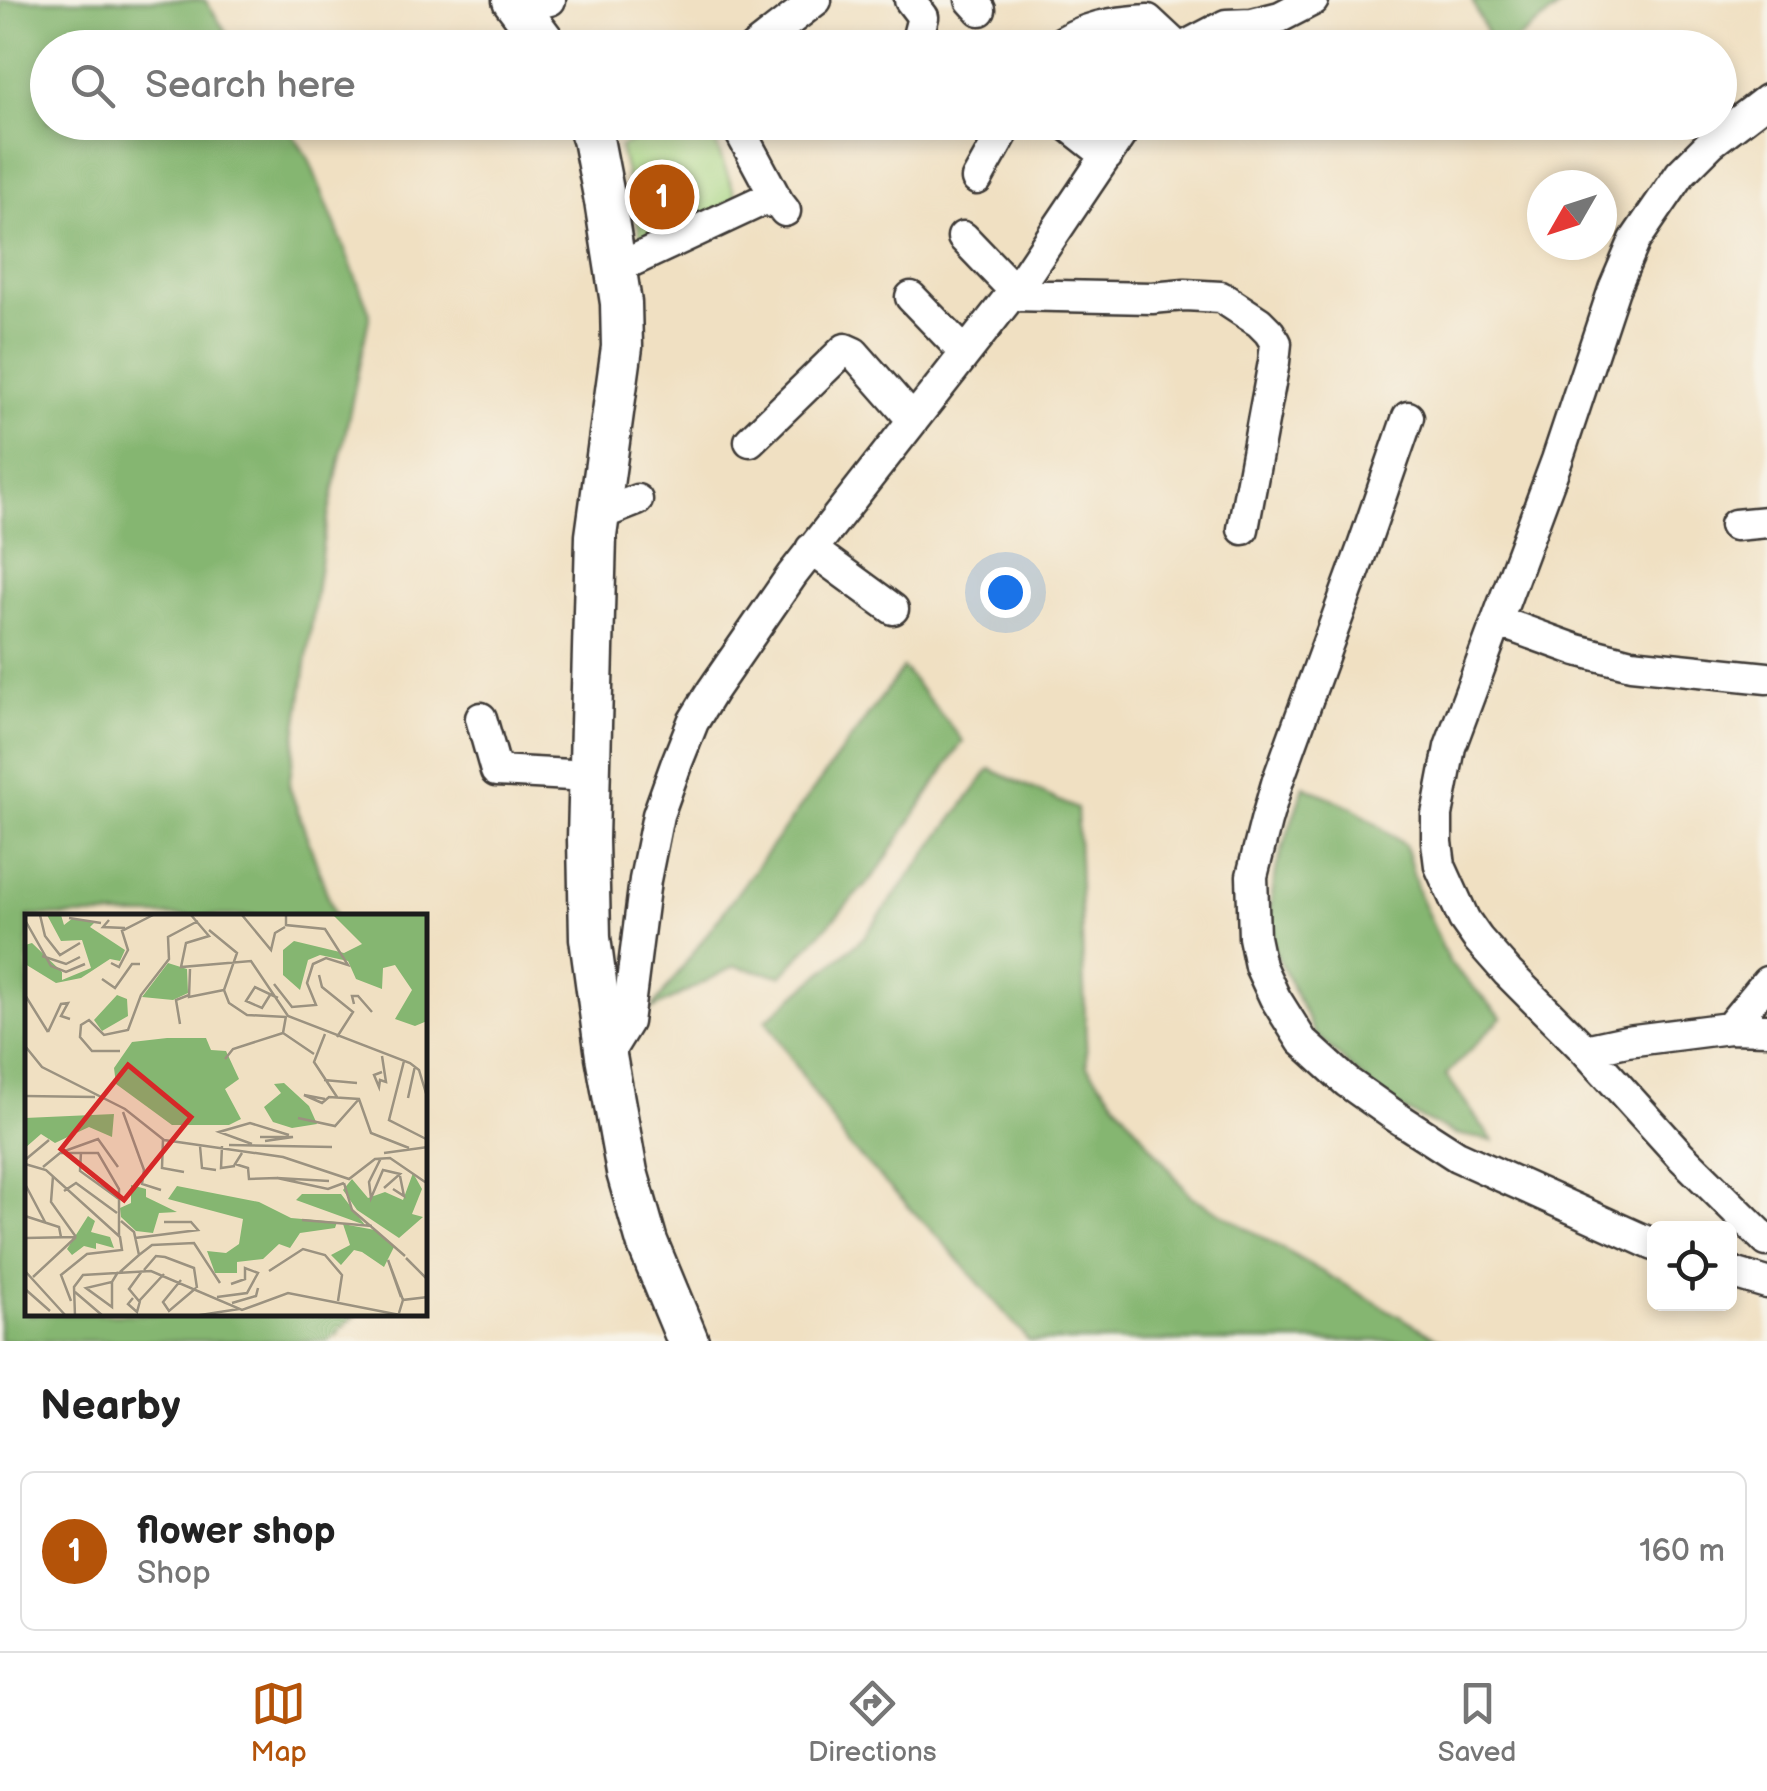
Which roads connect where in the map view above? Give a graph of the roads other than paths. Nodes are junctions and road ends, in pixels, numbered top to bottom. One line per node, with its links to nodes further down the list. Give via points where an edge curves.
1 (816, 0): 8 (street)
2 (910, 0): 9 (street, via 922,18)
3 (1313, 0): 6 (street, via 1252,24)
4 (527, 2): 7 (main road)
5 (1114, 11): 10 (street); 11 (street)
6 (1227, 13): 12 (street)
7 (541, 30)
8 (777, 30)
9 (919, 30)
10 (1080, 30)
11 (1159, 30)
12 (1204, 30)
13 (1767, 100): 14 (street)
14 (1737, 123)
15 (597, 140): 24 (main road)
16 (745, 140): 24 (street, via 782,206 762,201)
17 (999, 140): 22 (street)
18 (1086, 140): 21 (street)
19 (1117, 140): 21 (street)
20 (1715, 140): 39 (street, via 1681,173 1635,240)
21 (1106, 156): 25 (street)
22 (977, 180)
23 (963, 237): 25 (street)
24 (615, 268): 33 (main road, via 622,347)
25 (1013, 293): 28 (street); 36 (street, via 1221,297 1269,332 1276,343 1274,362)
26 (911, 297): 28 (street)
27 (864, 342): 29 (street)
28 (965, 353): 29 (street)
29 (917, 414): 31 (street, via 845,349); 37 (street)
30 (1408, 416): 49 (street, via 1266,821 1252,876 1260,966 1302,1041 1347,1082 1457,1156)
31 (750, 441)
32 (638, 500): 33 (street)
33 (599, 514): 42 (main road)
34 (1767, 522): 35 (street)
35 (1735, 525)
36 (1243, 529)
37 (811, 549): 38 (street); 46 (street, via 712,691 676,762 650,854)
38 (894, 608)
39 (1497, 621): 40 (street, via 1631,664 1669,658); 47 (street, via 1450,747 1437,815 1440,866 1478,939)
40 (1767, 678)
41 (480, 718): 42 (street, via 496,771)
42 (589, 776): 46 (main road, via 590,938)
43 (1767, 982): 44 (street)
44 (1729, 1028): 45 (street); 47 (street)
45 (1767, 1028)
46 (622, 1047): 52 (main road, via 632,1189)
47 (1585, 1050): 48 (street)
48 (1767, 1241)
49 (1647, 1242)
50 (1737, 1274): 51 (street)
51 (1767, 1283)
52 (688, 1341)

